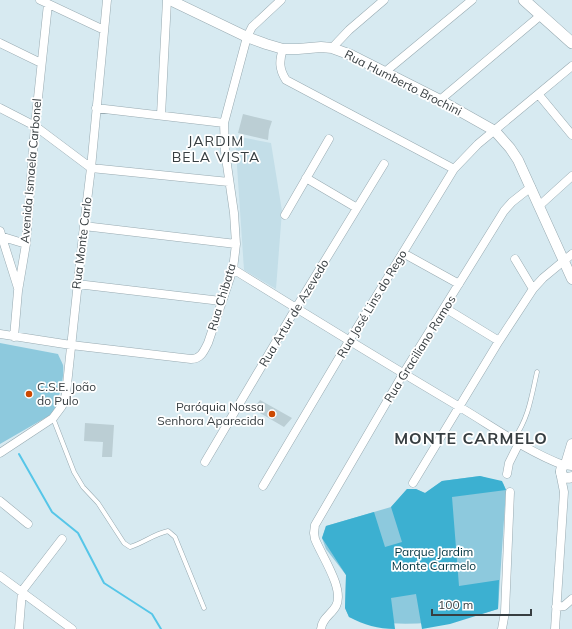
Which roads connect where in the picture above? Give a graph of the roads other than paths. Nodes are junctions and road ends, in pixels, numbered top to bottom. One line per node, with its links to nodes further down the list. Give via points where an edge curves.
1 (40, 0): 8 (street)
2 (108, 0): 10 (street, Rua Monte Carlo)
3 (169, 0): 11 (street, Rua Humberto Brochini); 23 (street)
4 (281, 0): 11 (street, Rua Chibata, via 252,26)
5 (384, 0): 14 (street)
6 (472, 0): 18 (street)
7 (524, 0): 9 (main road)
8 (48, 4): 10 (street); 16 (street, Avenida Ismaela Carbonel)
9 (541, 15): 13 (main road); 20 (street)
10 (104, 30): 22 (street, Rua Monte Carlo)
11 (247, 37): 15 (street, Rua Humberto Brochini); 24 (street, Rua Chibata)
12 (0, 43): 16 (street)
13 (572, 43)
14 (332, 48): 15 (street, Rua Humberto Brochini); 18 (street, Rua Humberto Brochini)
15 (283, 49): 31 (street, via 280,67 286,80)
16 (41, 63): 25 (street, Avenida Ismaela Carbonel)
17 (572, 66): 19 (street, Rua José Lins do Rego)
18 (385, 72): 20 (street, Rua Humberto Brochini)
19 (539, 95): 26 (street, Rua José Lins do Rego); 27 (street)
20 (440, 100): 26 (street, Rua Humberto Brochini)
21 (0, 108): 25 (street)
22 (96, 108): 23 (street); 30 (street, Rua Monte Carlo)
23 (161, 115): 24 (street)
24 (224, 123): 34 (street, Rua Chibata)
25 (35, 126): 30 (street); 41 (street, Avenida Ismaela Carbonel)
26 (495, 131): 31 (street, Rua José Lins do Rego, via 478,144); 35 (street, Rua Humberto Brochini, via 518,160)
27 (572, 135)
28 (329, 139): 33 (street)
29 (384, 164): 37 (street, Rua Artur de Azevedo)
30 (91, 168): 34 (street); 39 (street, Rua Monte Carlo)
31 (454, 170): 43 (street, Rua José Lins do Rego)
32 (572, 176): 36 (street)
33 (306, 178): 37 (street); 38 (street)
34 (229, 182): 42 (street, Rua Chibata)
35 (531, 187): 36 (street, Rua Humberto Brochini); 50 (street, Rua Graciliano Ramos, via 504,211)
36 (539, 206): 46 (street, Rua Humberto Brochini)
37 (357, 208): 54 (street, Rua Artur de Azevedo)
38 (285, 215)
39 (84, 226): 42 (street); 49 (street, Rua Monte Carlo)
40 (1, 235): 41 (street); 52 (street)
41 (26, 244): 52 (street, Avenida Ismaela Carbonel)
42 (236, 244): 47 (street, Rua Chibata)
43 (403, 253): 50 (street); 58 (street, Rua José Lins do Rego)
44 (572, 254): 46 (street)
45 (515, 259): 51 (street)
46 (564, 260): 48 (street, Rua Humberto Brochini); 51 (street)
47 (232, 269): 53 (street, Rua Chibata); 54 (street)
48 (572, 279)
49 (78, 284): 53 (street); 60 (street, Rua Monte Carlo)
50 (459, 284): 55 (street, Rua Graciliano Ramos)
51 (533, 289): 59 (street)
52 (18, 291): 57 (street, Avenida Ismaela Carbonel)
53 (221, 301): 60 (street, Rua Chibata, via 208,343 198,358)
54 (296, 308): 58 (street); 68 (street, Rua Artur de Azevedo)
55 (445, 308): 59 (street); 62 (street, Rua Graciliano Ramos)
56 (0, 334): 57 (street)
57 (14, 337): 60 (street)
58 (349, 341): 62 (street); 72 (street, Rua José Lins do Rego)
59 (499, 342): 63 (street)
60 (71, 345): 64 (street, Rua Monte Carlo, via 66,394 62,406)
61 (537, 372): 65 (lane, via 527,416)
62 (403, 374): 63 (street); 84 (street, Rua Graciliano Ramos, via 315,526 315,539 336,584 338,596 336,606 325,618)
63 (460, 407): 65 (street); 71 (street)
64 (53, 418): 67 (street, Rua Monte Carlo); 81 (lane, via 74,472 124,543 130,547 138,545 168,531 175,537)
65 (517, 441): 69 (street); 70 (street)
66 (572, 444): 69 (street)
67 (0, 453)
68 (205, 462)
69 (568, 470): 80 (street, via 564,492)
70 (507, 474)
71 (412, 482)
72 (263, 486)
73 (510, 492): 85 (street, via 505,612)
74 (0, 501): 75 (street)
75 (28, 524)
76 (62, 539): 78 (street)
77 (0, 576): 78 (street)
78 (22, 591): 82 (street); 83 (street)
79 (572, 599): 80 (street, via 564,606)
80 (556, 607): 86 (street)
81 (204, 608)
82 (20, 629)
83 (72, 629)
84 (321, 629)
85 (502, 629)
86 (555, 629)

